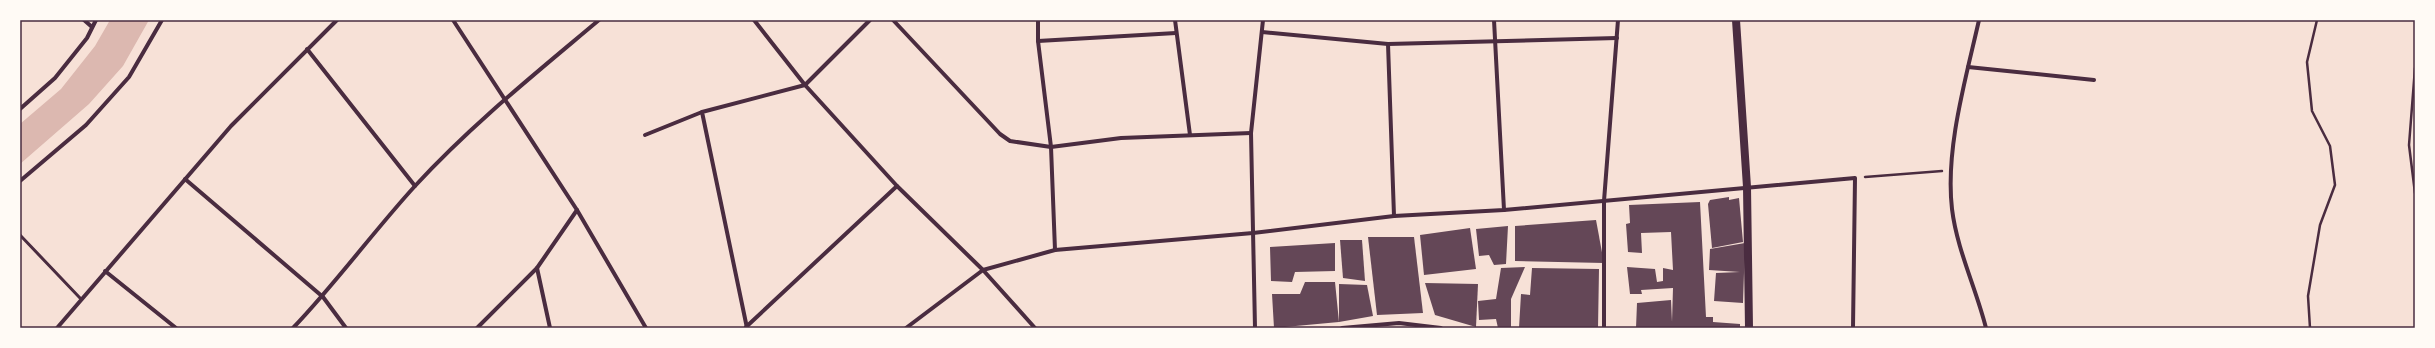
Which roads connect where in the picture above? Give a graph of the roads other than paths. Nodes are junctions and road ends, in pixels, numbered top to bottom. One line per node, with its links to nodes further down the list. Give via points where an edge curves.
1 (84, 20): 17 (street)
2 (96, 20): 17 (street)
3 (162, 20): 36 (street, via 129,77 86,125)
4 (337, 20): 24 (street)
5 (453, 20): 28 (street)
6 (599, 20): 28 (street)
7 (754, 20): 27 (street)
8 (870, 20): 27 (street)
9 (893, 20): 34 (street, via 1000,134 1010,141)
10 (1038, 20): 21 (street)
11 (1175, 20): 19 (street)
12 (1263, 20): 18 (street)
13 (1494, 20): 22 (street)
14 (1618, 20): 20 (street)
15 (1736, 20): 39 (main road)
16 (1979, 20): 25 (street)
17 (92, 27): 29 (street, via 87,38 54,78)
18 (1262, 32): 23 (street); 31 (street)
19 (1176, 33): 21 (street); 33 (street)
20 (1617, 38): 22 (street); 40 (street)
21 (1038, 41): 34 (street)
22 (1495, 42): 23 (street); 42 (street)
23 (1388, 44): 43 (street)
24 (307, 50): 35 (street, via 232,126); 37 (street)
25 (1968, 67): 26 (street); 68 (street, via 1955,138 1952,170 1954,214 1971,282 1980,303)
26 (2094, 80)
27 (805, 85): 30 (street); 38 (street)
28 (504, 99): 37 (street); 41 (street)
29 (20, 109)
30 (702, 112): 32 (street); 52 (street)
31 (1251, 133): 33 (street); 44 (street)
32 (645, 135)
33 (1190, 135): 34 (street, via 1121,138)
34 (1051, 147): 46 (street)
35 (185, 179): 49 (street); 50 (street)
36 (20, 181)
37 (415, 186): 50 (street)
38 (896, 186): 48 (street); 52 (street)
39 (1747, 187): 40 (street); 66 (main road); 67 (street, via 1856,178)
40 (1604, 201): 42 (street); 65 (street)
41 (577, 210): 47 (street); 59 (street)
42 (1504, 210): 43 (street)
43 (1394, 216): 44 (street)
44 (1253, 233): 46 (street); 62 (street)
45 (20, 235): 51 (lane)
46 (1055, 250): 48 (street)
47 (538, 268): 57 (street); 58 (street)
48 (983, 270): 60 (street); 61 (street)
49 (105, 271): 51 (street); 54 (street)
50 (323, 297): 55 (street); 56 (street)
51 (80, 298): 53 (street)
52 (746, 327)
53 (57, 328)
54 (176, 328)
55 (293, 328)
56 (346, 328)
57 (477, 328)
58 (550, 328)
59 (646, 328)
60 (906, 328)
61 (1035, 328)
62 (1255, 328)
63 (1342, 328): 64 (street, via 1399,323)
64 (1441, 328)
65 (1604, 328)
66 (1749, 328)
67 (1853, 328)
68 (1986, 328)

